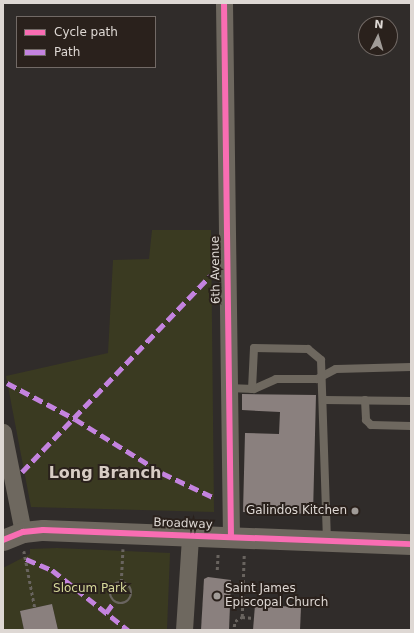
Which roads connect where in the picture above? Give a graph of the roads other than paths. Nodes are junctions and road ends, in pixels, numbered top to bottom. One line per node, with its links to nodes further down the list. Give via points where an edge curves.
1 (224, 3): 4 (street, 6th Avenue)
2 (411, 368): 3 (lane, via 336,369)
3 (324, 377): 5 (lane, via 311,380 276,379); 5 (lane, via 321,360 314,352 256,347 252,352); 6 (lane)
4 (228, 388): 5 (lane); 16 (street, 6th Avenue)
5 (252, 389)
6 (324, 400): 7 (lane); 14 (lane)
7 (365, 400): 8 (lane); 9 (lane, via 366,420 371,425)
8 (411, 401)
9 (411, 426)
10 (3, 432): 13 (street)
11 (190, 536): 13 (street, Broadway); 16 (street, Broadway); 17 (street)
12 (3, 540): 13 (street, Broadway)
13 (23, 541)
14 (327, 541): 15 (street, Broadway); 16 (street, Broadway)
15 (411, 544)
16 (224, 545)
17 (184, 630)

